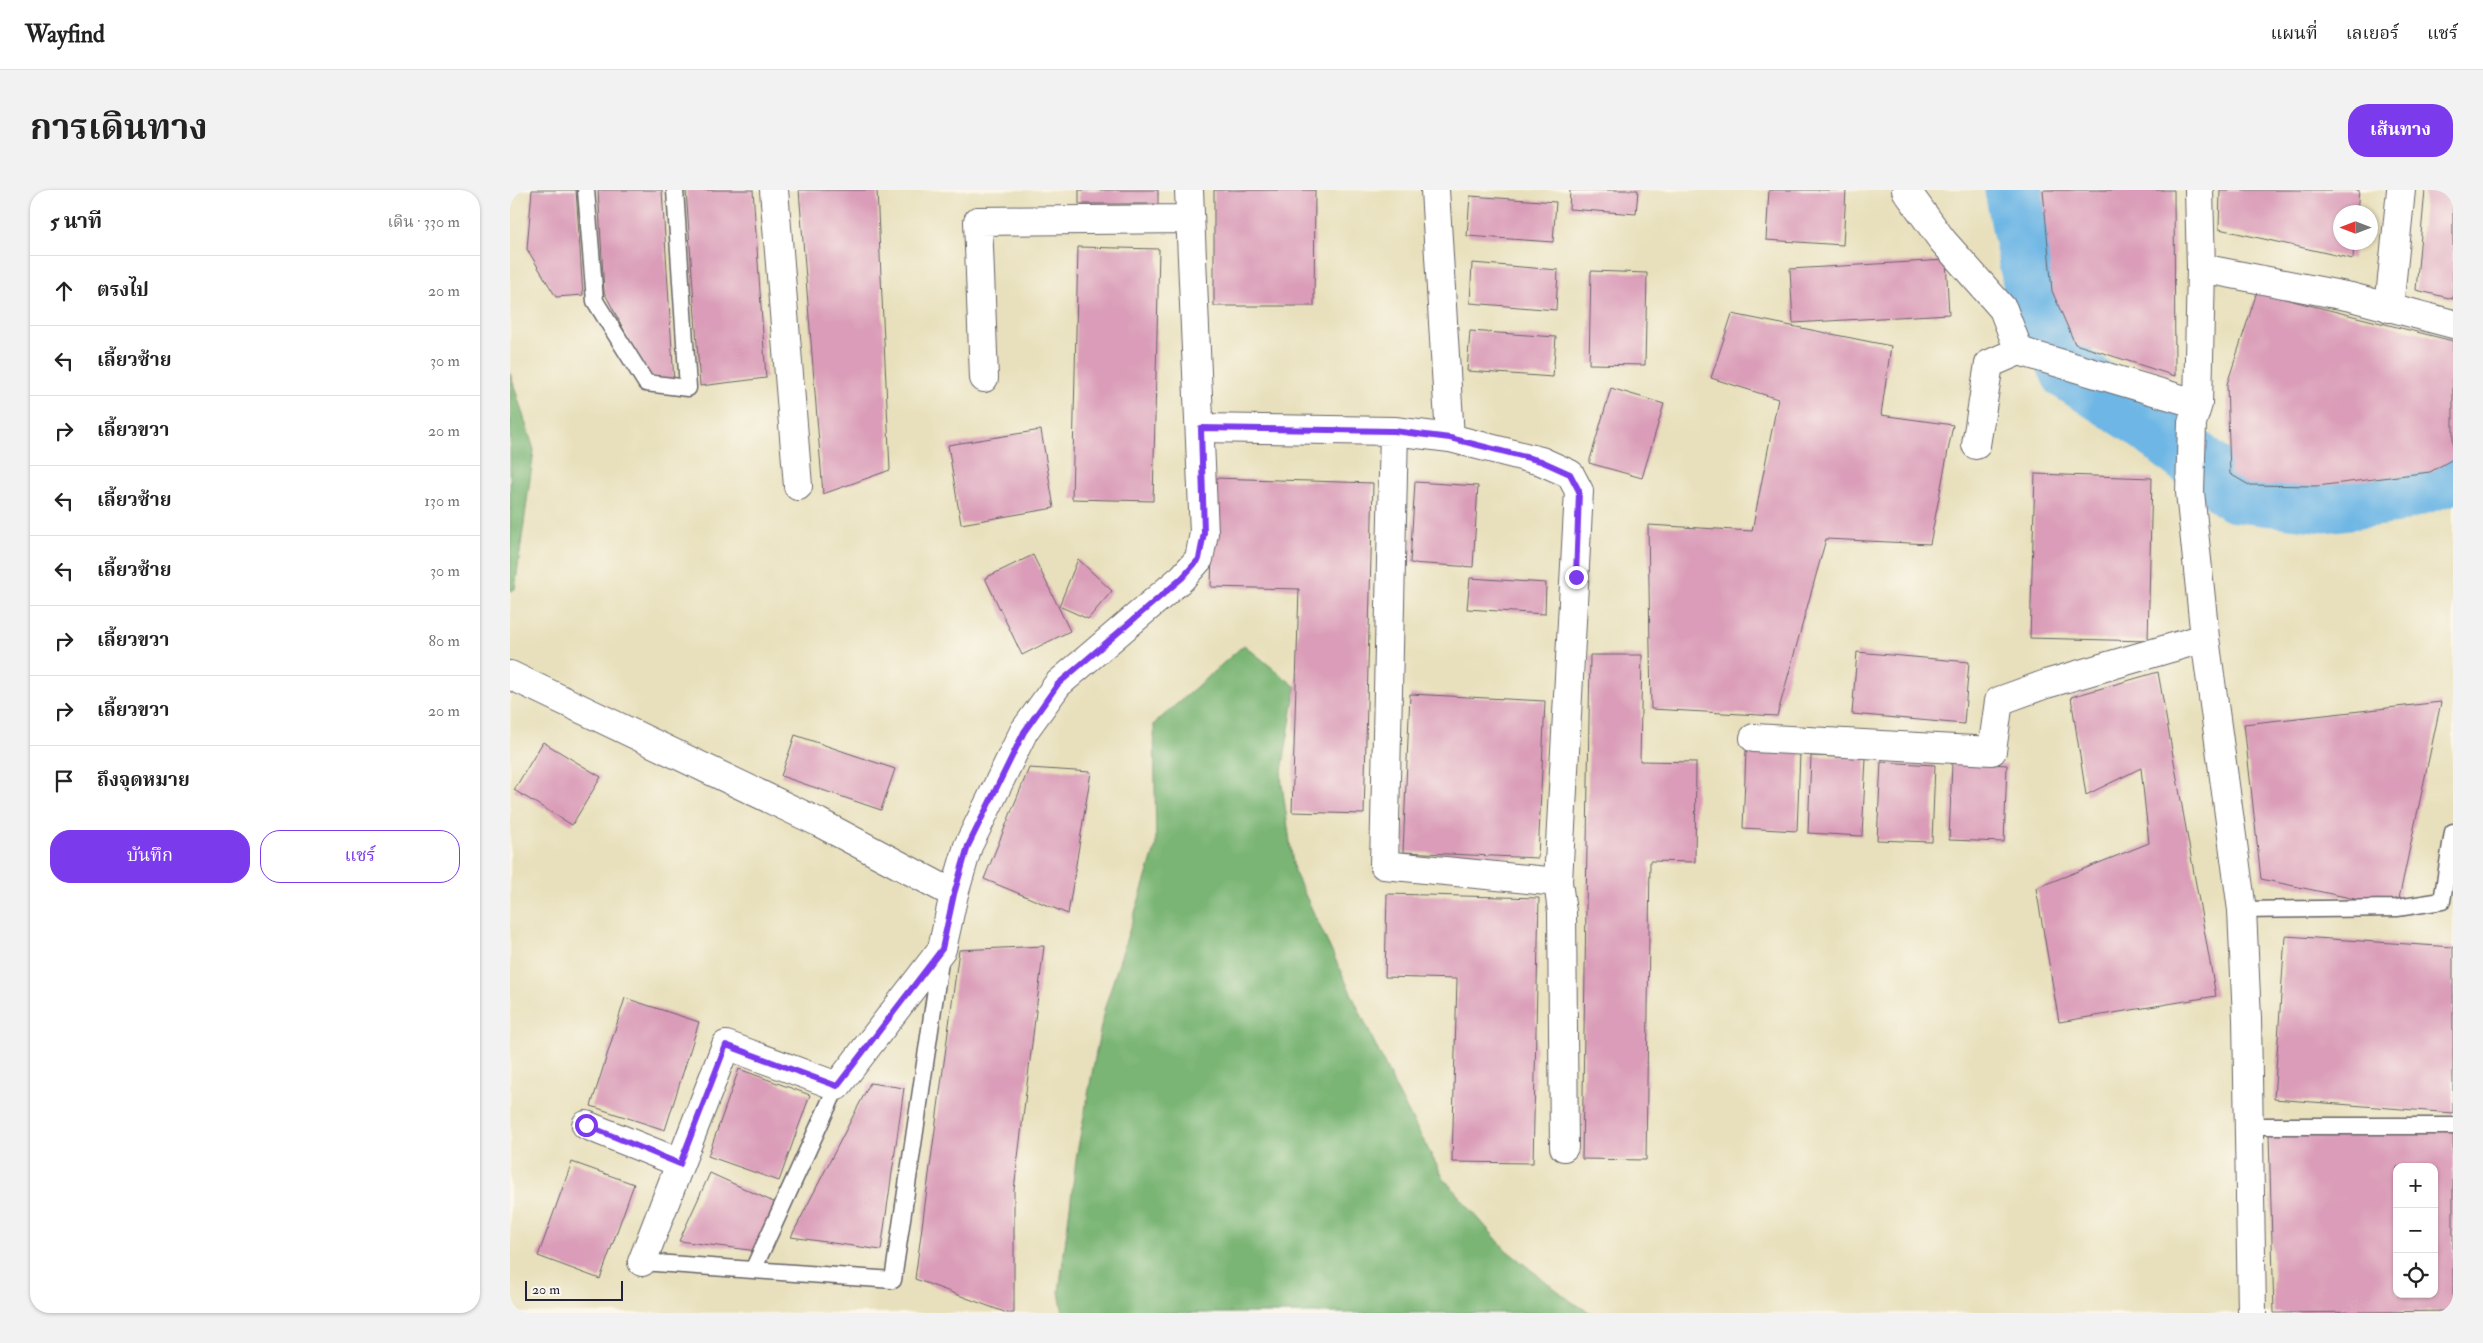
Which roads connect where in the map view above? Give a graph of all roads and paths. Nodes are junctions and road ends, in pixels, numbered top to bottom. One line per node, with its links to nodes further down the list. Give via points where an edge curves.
1 (586, 190): 2 (lane, via 595,300 646,384 688,388)
2 (675, 190)
3 (774, 190): 20 (street)
4 (1188, 190): 9 (street)
5 (1435, 190): 18 (street)
6 (1906, 190): 13 (street, via 1942,240 2003,309)
7 (2199, 190): 10 (street)
8 (2401, 190): 11 (street)
9 (1190, 219): 14 (street, via 978,221); 16 (street)
10 (2200, 268): 11 (street, via 2351,297); 15 (street)
11 (2389, 308): 12 (street)
12 (2453, 324)
13 (2030, 355): 15 (street, via 2105,375); 19 (street, via 1989,364)
14 (984, 378)
15 (2195, 413): 21 (street, via 2190,492)
16 (1201, 428): 17 (street); 26 (street, via 1204,533 1199,559 1182,578 1058,684 1024,732 987,805 968,846)
17 (1394, 431): 18 (street); 25 (street, via 1384,865)
18 (1450, 438): 25 (street, via 1541,461 1570,474 1579,491)
19 (1976, 445)
20 (798, 486)
21 (2205, 638): 23 (street, via 2046,684 2000,701 1992,751); 27 (street)
22 (510, 675): 26 (street, via 818,822)
23 (1754, 738)
24 (2453, 832): 27 (lane, via 2442,901 2397,908)
25 (1558, 882): 33 (street, via 1562,912)
26 (954, 894): 28 (street)
27 (2242, 910): 31 (street)
28 (942, 949): 29 (street); 36 (lane, via 893,1280)
29 (837, 1086): 34 (street, via 726,1045); 36 (lane)
30 (586, 1125): 34 (street)
31 (2248, 1126): 32 (lane); 37 (street)
32 (2453, 1126)
33 (1564, 1147)
34 (680, 1164): 35 (street)
35 (642, 1262): 36 (lane)
36 (753, 1270)
37 (2252, 1313)

